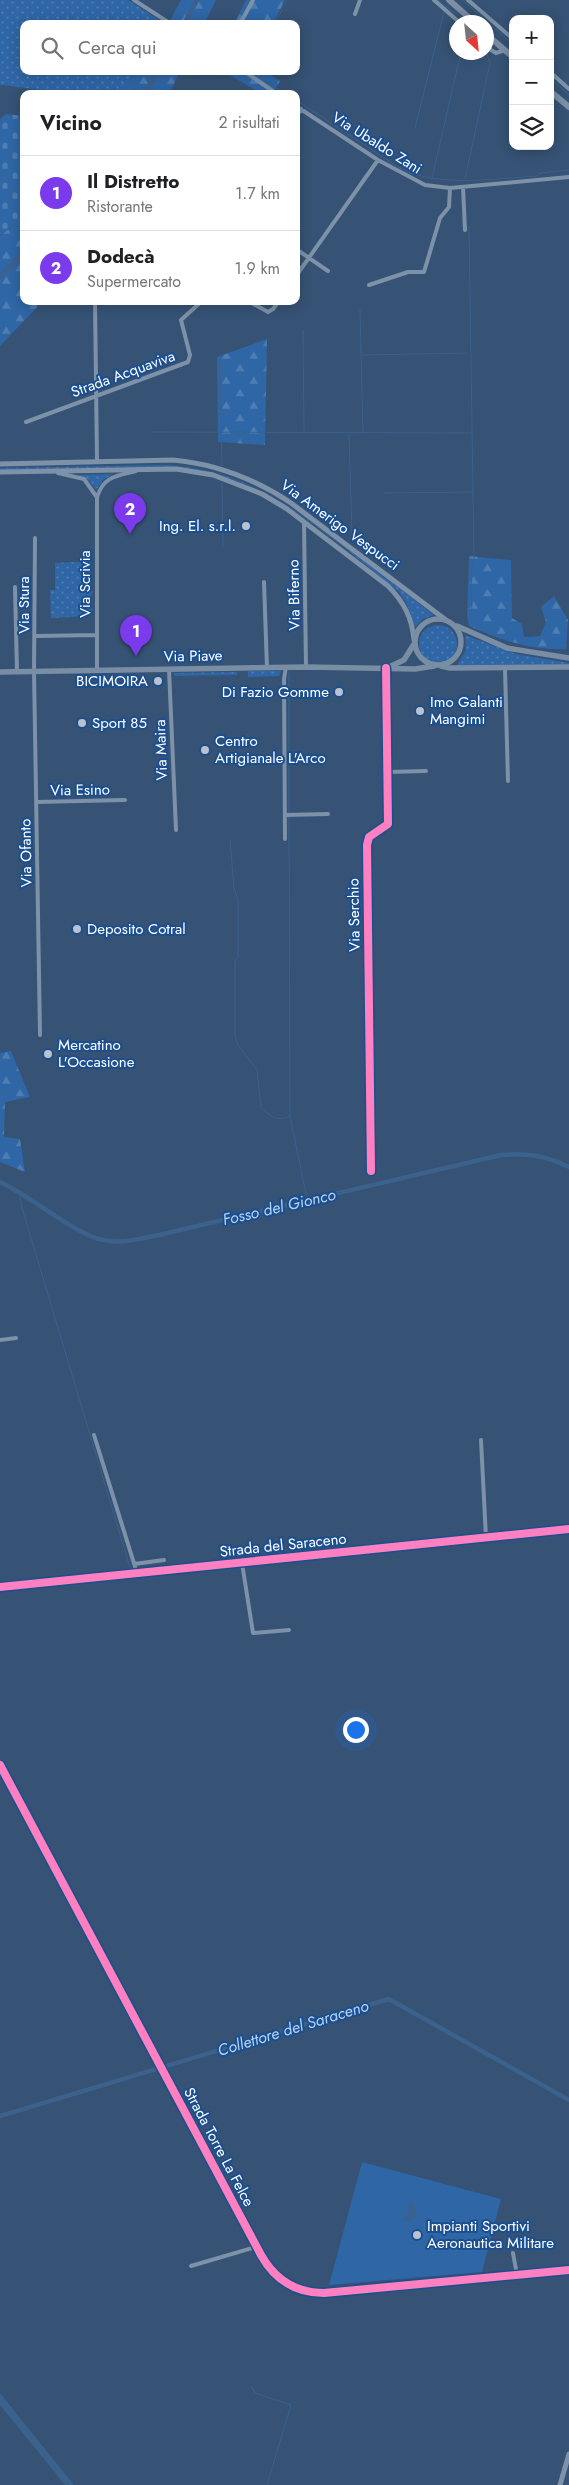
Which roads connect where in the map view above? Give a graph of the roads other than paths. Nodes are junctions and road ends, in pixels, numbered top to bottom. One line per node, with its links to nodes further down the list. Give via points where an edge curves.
1 (134, 0): 10 (street)
2 (252, 0): 11 (street)
3 (360, 0): 7 (street)
4 (434, 0): 8 (street)
5 (449, 0): 9 (main road)
6 (470, 2): 12 (street)
7 (354, 14)
8 (451, 15)
9 (466, 15)
10 (165, 20)
11 (242, 20)
12 (509, 36)
13 (494, 41): 14 (main road)
14 (505, 50): 15 (street); 16 (main road)
15 (494, 53)
16 (509, 54)
17 (250, 75): 20 (street)
18 (554, 76): 19 (street)
19 (569, 89)
20 (271, 90)
21 (554, 94): 22 (main road)
22 (569, 107)
23 (301, 109): 24 (street, Via Ubaldo Zani)
24 (378, 160): 27 (street, Via Ubaldo Zani, via 421,183); 30 (street)
25 (569, 177): 26 (street, Via Ubaldo Zani)
26 (463, 187): 27 (street, Via Ubaldo Zani); 28 (street)
27 (450, 188): 33 (street, via 449,207 440,218 424,272 408,272)
28 (465, 230)
29 (300, 252): 30 (street)
30 (309, 258): 31 (street); 32 (street)
31 (300, 270)
32 (328, 271)
33 (369, 285)
34 (96, 305): 38 (street)
35 (198, 305): 38 (street, Strada Acquaviva, via 181,320 190,355 188,361)
36 (255, 305): 37 (street, via 268,312)
37 (276, 305)
38 (96, 395): 39 (street, Strada Acquaviva); 40 (street)
39 (26, 422)
40 (97, 461): 41 (street, Via Amerigo Vespucci); 50 (street, Via Amerigo Vespucci, via 193,462 230,471 270,489)
41 (0, 464)
42 (148, 469): 43 (street, Via Amerigo Vespucci); 45 (street, via 110,477 100,487); 46 (street, Via Amerigo Vespucci, via 176,469 213,475 262,494)
43 (51, 471): 44 (street, Via Amerigo Vespucci); 45 (street, via 84,479)
44 (1, 473)
45 (97, 497): 52 (street, Via Scrivia)
46 (304, 522): 54 (street, Via Amerigo Vespucci, via 395,593 409,614); 58 (street, Via Biferno)
47 (35, 538): 53 (street, Via Stura)
48 (264, 582): 60 (street)
49 (15, 587): 67 (street)
50 (446, 620): 51 (main road); 54 (main road, via 425,622)
51 (453, 625): 55 (main road, via 507,648); 56 (main road, via 458,631 461,646 454,659)
52 (97, 635): 53 (street); 64 (street, Via Scrivia)
53 (36, 636): 65 (street, Via Stura)
54 (414, 642): 56 (main road, via 423,661); 61 (main road, via 402,662)
55 (569, 658)
56 (438, 666): 61 (main road, Via Piave); 63 (main road, Via Piave)
57 (286, 667): 58 (main road, Via Piave); 60 (main road, Via Piave); 74 (street)
58 (306, 667): 61 (main road, Via Piave)
59 (569, 667): 63 (main road, Via Piave)
60 (267, 668): 62 (main road, Via Piave)
61 (386, 668): 69 (street, Via Serchio)
62 (169, 669): 64 (main road, Via Piave); 75 (street, Via Maira)
63 (505, 669): 70 (street)
64 (97, 670): 65 (main road, Via Piave)
65 (34, 671): 67 (main road, Via Piave); 72 (street, Via Ofanto)
66 (0, 672): 67 (main road, Via Piave)
67 (17, 672)
68 (426, 771): 69 (street)
69 (388, 772): 78 (street, Via Serchio, via 388,824 369,837 367,845)
70 (508, 781)
71 (125, 800): 72 (street, Via Esino)
72 (36, 802): 77 (street, Via Ofanto)
73 (328, 814): 74 (street)
74 (285, 815): 76 (street)
75 (176, 830)
76 (286, 839)
77 (40, 1035)
78 (371, 1171)
79 (16, 1338): 80 (street)
80 (0, 1340)
81 (94, 1435): 87 (street)
82 (481, 1440): 84 (street)
83 (569, 1529): 84 (street, Strada del Saraceno)
84 (486, 1538): 86 (street, Strada del Saraceno)
85 (164, 1560): 87 (street)
86 (242, 1563): 88 (street, Strada del Saraceno); 90 (street, via 252,1632)
87 (134, 1564): 88 (street)
88 (137, 1573): 89 (street, Strada del Saraceno)
89 (0, 1587)
90 (289, 1630)
91 (0, 1765): 92 (street, Strada Torre La Felce)
92 (256, 2247): 94 (street); 96 (street, Strada Torre La Felce, via 280,2279 311,2293)
93 (513, 2252): 96 (street)
94 (191, 2266)
95 (569, 2270): 96 (street, Strada Torre La Felce)
96 (517, 2275)
97 (569, 2454): 98 (street)
98 (560, 2485)

